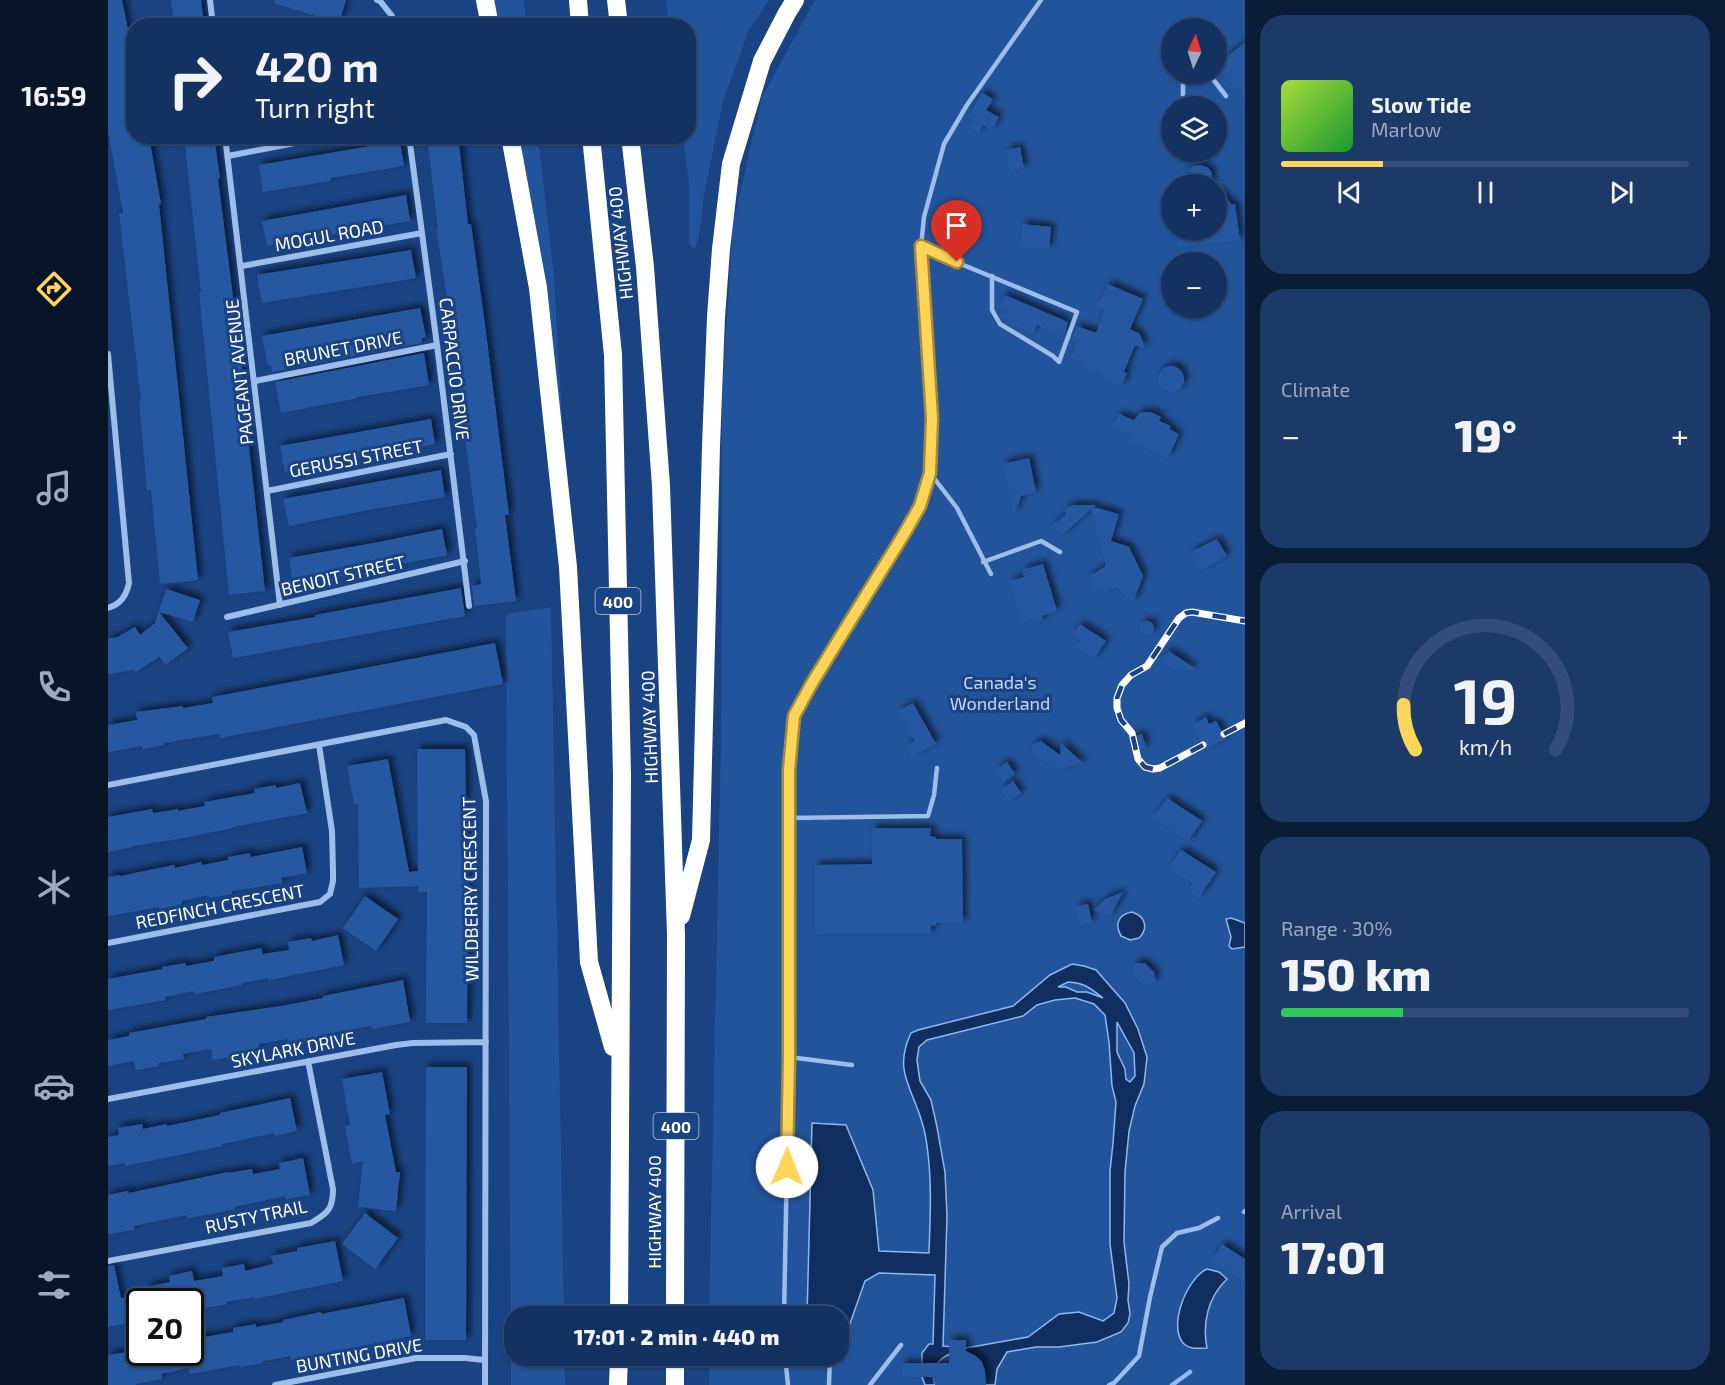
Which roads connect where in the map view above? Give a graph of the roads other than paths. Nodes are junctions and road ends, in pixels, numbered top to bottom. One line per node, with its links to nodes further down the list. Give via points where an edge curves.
1 (210, 0): 8 (street)
2 (377, 0): 9 (street)
3 (485, 0): 10 (highway)
4 (578, 0): 11 (highway)
5 (616, 0): 12 (highway)
6 (795, 0): 48 (highway, via 762,62 731,164 716,317 701,840)
7 (1041, 0): 25 (lane, via 944,144 924,217)
8 (212, 18)
9 (393, 18)
10 (488, 18)
11 (579, 18)
12 (618, 18)
13 (1183, 84): 15 (lane)
14 (1217, 84): 16 (lane)
15 (1183, 94)
16 (1226, 96)
17 (226, 144): 23 (street, PAGEANT AVENUE)
18 (290, 144): 23 (street)
19 (410, 144): 24 (street, CARPACCIO DRIVE)
20 (511, 144): 54 (highway, via 538,288 568,567 589,962)
21 (592, 144): 54 (highway, HIGHWAY 400 / 400, via 613,355 622,776)
22 (631, 144): 48 (highway, HIGHWAY 400 / 400, via 645,267 661,486)
23 (228, 156): 26 (street, PAGEANT AVENUE)
24 (422, 232): 26 (street, MOGUL ROAD); 28 (street, CARPACCIO DRIVE)
25 (921, 246): 27 (lane); 34 (lane, via 932,418)
26 (242, 266): 30 (street, PAGEANT AVENUE)
27 (992, 276): 27 (lane, via 992,310 1000,324 1059,362 1077,312)
28 (437, 345): 30 (street, BRUNET DRIVE); 33 (street, CARPACCIO DRIVE)
29 (108, 354): 31 (street)
30 (255, 381): 35 (street, PAGEANT AVENUE)
31 (117, 449): 32 (street); 42 (street, via 129,583 126,595 116,606)
32 (108, 450)
33 (451, 454): 35 (street, GERUSSI STREET); 37 (street, CARPACCIO DRIVE)
34 (930, 473): 38 (lane, via 957,508); 47 (lane, via 920,506 794,716)
35 (267, 491): 40 (street, PAGEANT AVENUE)
36 (1060, 552): 38 (lane, via 1041,541)
37 (465, 561): 40 (street, BENOIT STREET); 41 (street, CARPACCIO DRIVE)
38 (983, 562): 39 (lane)
39 (991, 574)
40 (280, 605): 43 (street, BENOIT STREET)
41 (469, 606)
42 (108, 608)
43 (227, 617)
44 (319, 745): 46 (street, WILDBERRY CRESCENT); 49 (street, REDFINCH CRESCENT, via 332,831 330,894 320,902); 50 (street, WILDBERRY CRESCENT, via 446,720 466,727 474,735 486,801)
45 (937, 768): 47 (lane, via 928,816)
46 (108, 785)
47 (789, 818): 51 (lane)
48 (676, 935): 59 (highway, HIGHWAY 400 / 400)
49 (108, 943)
50 (486, 1042): 52 (street, SKYLARK DRIVE, via 413,1043); 62 (street, WILDBERRY CRESCENT)
51 (789, 1057): 53 (lane); 60 (lane)
52 (308, 1062): 55 (street, SKYLARK DRIVE); 57 (street, RUSTY TRAIL, via 333,1189 333,1202 326,1214 311,1223)
53 (852, 1065)
54 (619, 1067): 58 (highway, HIGHWAY 400 / 400)
55 (108, 1099)
56 (1218, 1218): 75 (lane, via 1177,1233 1162,1247 1139,1356)
57 (108, 1261)
58 (619, 1306)
59 (675, 1306)
60 (784, 1306)
61 (901, 1345): 74 (lane)
62 (484, 1360): 67 (street, BUNTING DRIVE, via 416,1358); 69 (street, WILDBERRY CRESCENT)
63 (619, 1366): 70 (highway)
64 (675, 1366): 71 (highway)
65 (786, 1366): 72 (lane)
66 (830, 1366): 73 (lane)
67 (308, 1382): 68 (street, BUNTING DRIVE)
68 (275, 1385)
69 (485, 1385)
70 (618, 1385)
71 (675, 1385)
72 (788, 1385)
73 (829, 1385)
74 (870, 1385)
75 (1109, 1385)

